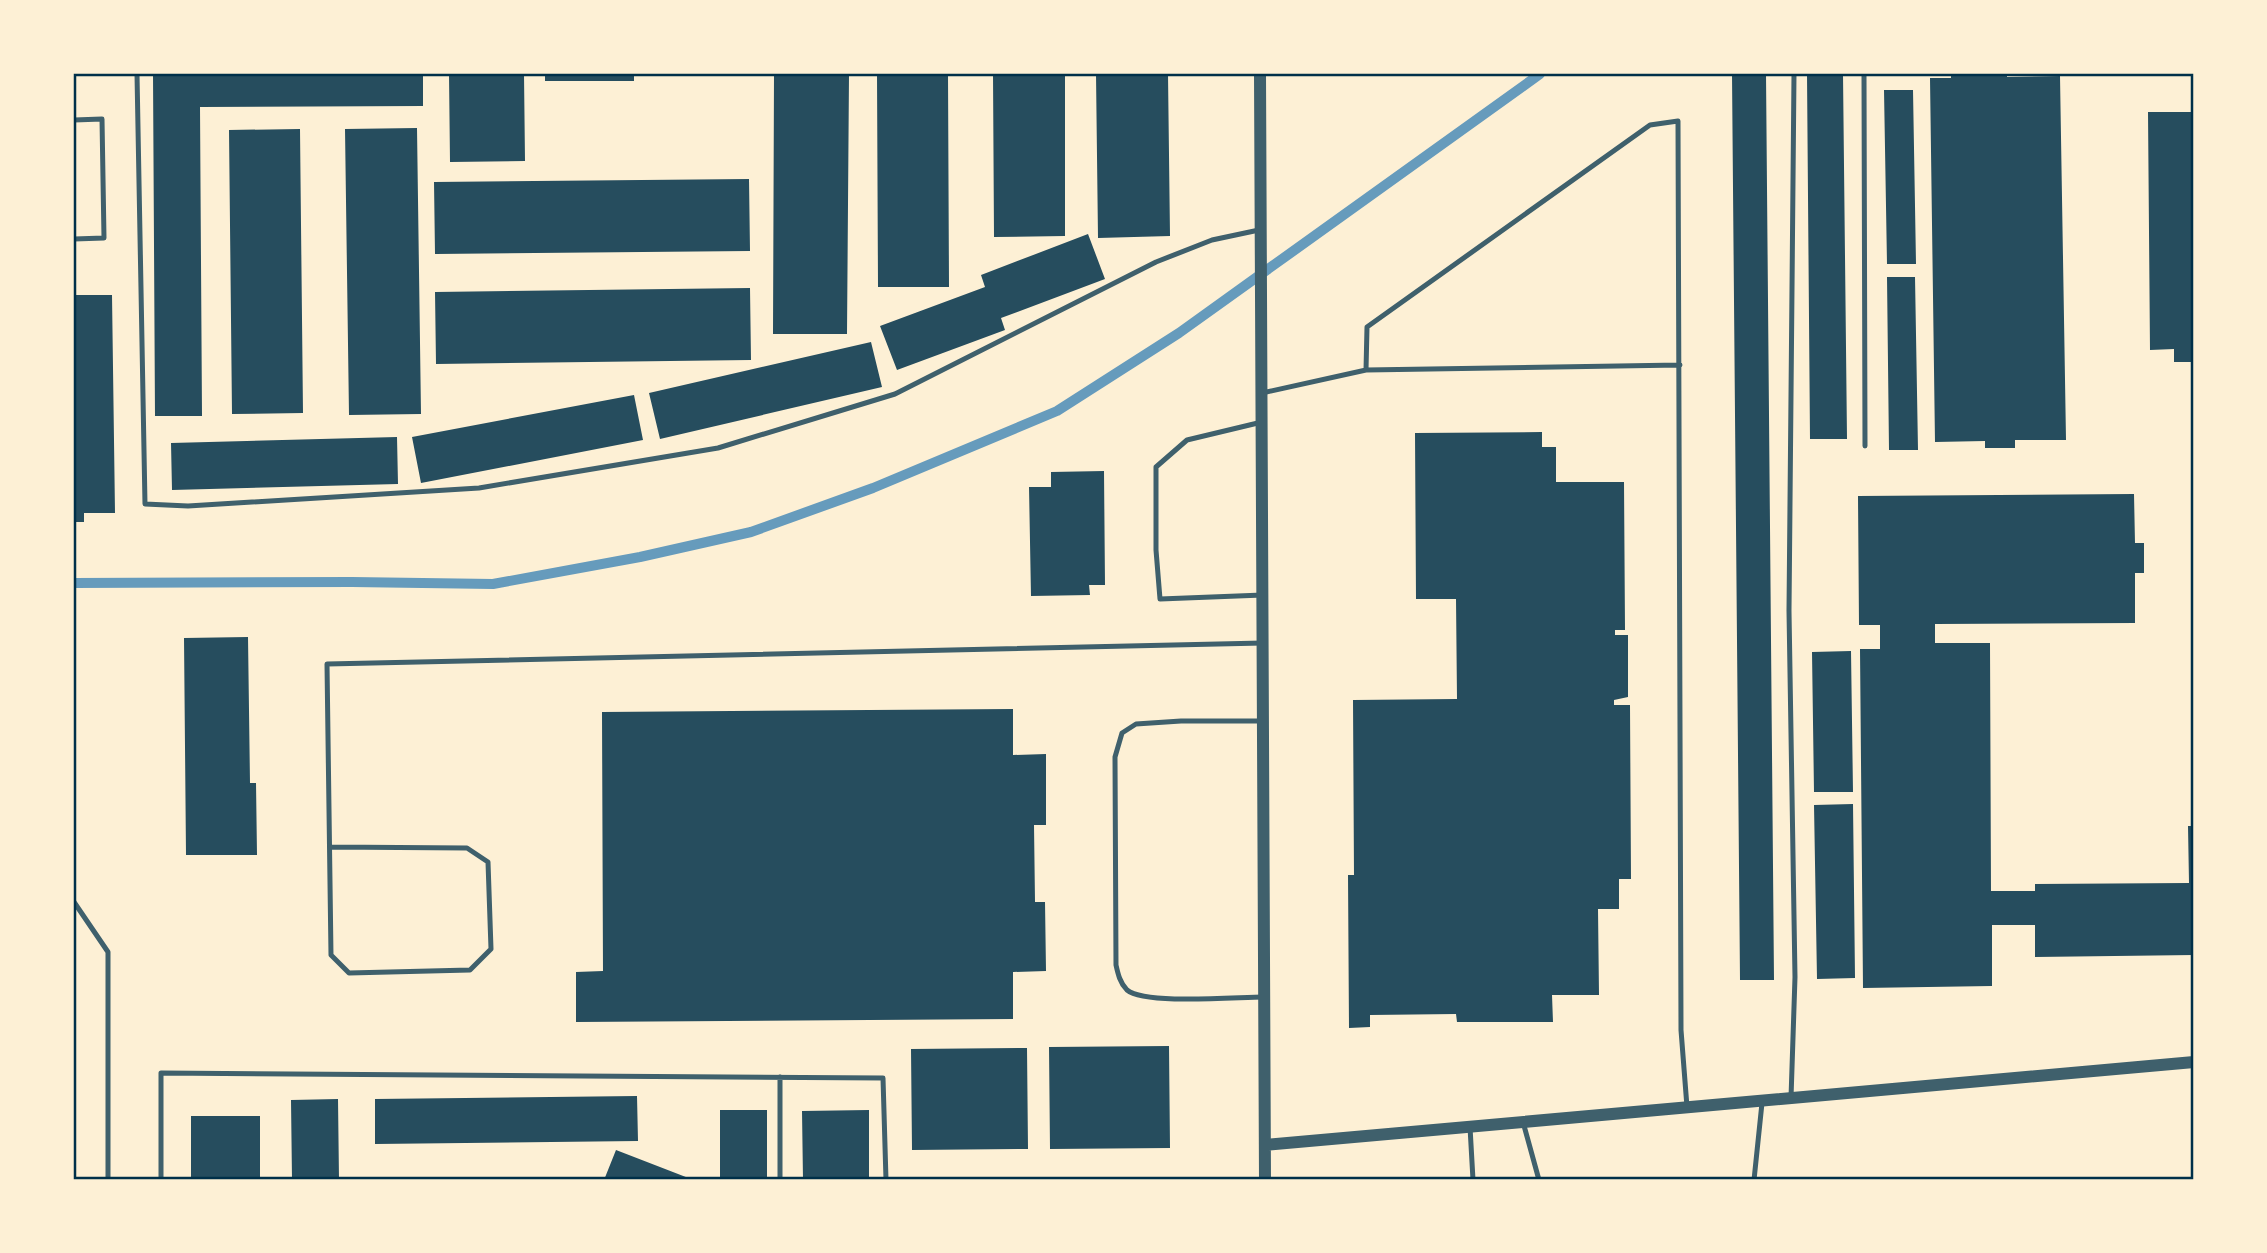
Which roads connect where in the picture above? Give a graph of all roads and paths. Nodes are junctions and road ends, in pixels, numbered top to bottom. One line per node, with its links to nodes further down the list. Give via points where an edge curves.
1 (137, 74): 6 (lane, via 145,504 188,506 479,488 718,449 895,394 1156,262 1212,240)
2 (1260, 74): 6 (street)
3 (1794, 74): 21 (lane, via 1789,611 1795,977)
4 (1864, 74): 12 (lane)
5 (74, 120): 7 (lane, via 102,119 104,238)
6 (1262, 235): 10 (street)
7 (74, 239)
8 (1680, 365): 9 (lane); 9 (lane, via 1678,121 1650,125 1367,327); 23 (lane, via 1681,1030)
9 (1366, 370): 10 (lane)
10 (1262, 393): 11 (street)
11 (1262, 422): 13 (street); 13 (lane, via 1187,440 1156,467 1156,550 1160,599)
12 (1865, 446)
13 (1263, 595): 14 (street)
14 (1263, 643): 15 (street); 16 (lane, via 327,664)
15 (1263, 722): 18 (street); 18 (lane, via 1136,724 1122,733 1115,757 1114,844 1116,965 1129,992 1157,998)
16 (330, 847): 16 (lane, via 331,955 349,973 470,970 491,948 488,862 467,848)
17 (74, 902): 27 (lane, via 108,952)
18 (1265, 997): 26 (street)
19 (2193, 1062): 21 (street)
20 (780, 1077): 28 (lane, via 161,1073); 29 (lane); 30 (lane, via 883,1078)
21 (1791, 1098): 22 (street)
22 (1762, 1101): 23 (street); 34 (lane)
23 (1687, 1107): 24 (street)
24 (1523, 1122): 25 (street); 33 (lane)
25 (1470, 1127): 26 (street); 32 (lane)
26 (1265, 1145): 31 (street)
27 (108, 1180)
28 (161, 1180)
29 (780, 1180)
30 (886, 1180)
31 (1265, 1180)
32 (1473, 1180)
33 (1539, 1180)
34 (1754, 1180)

